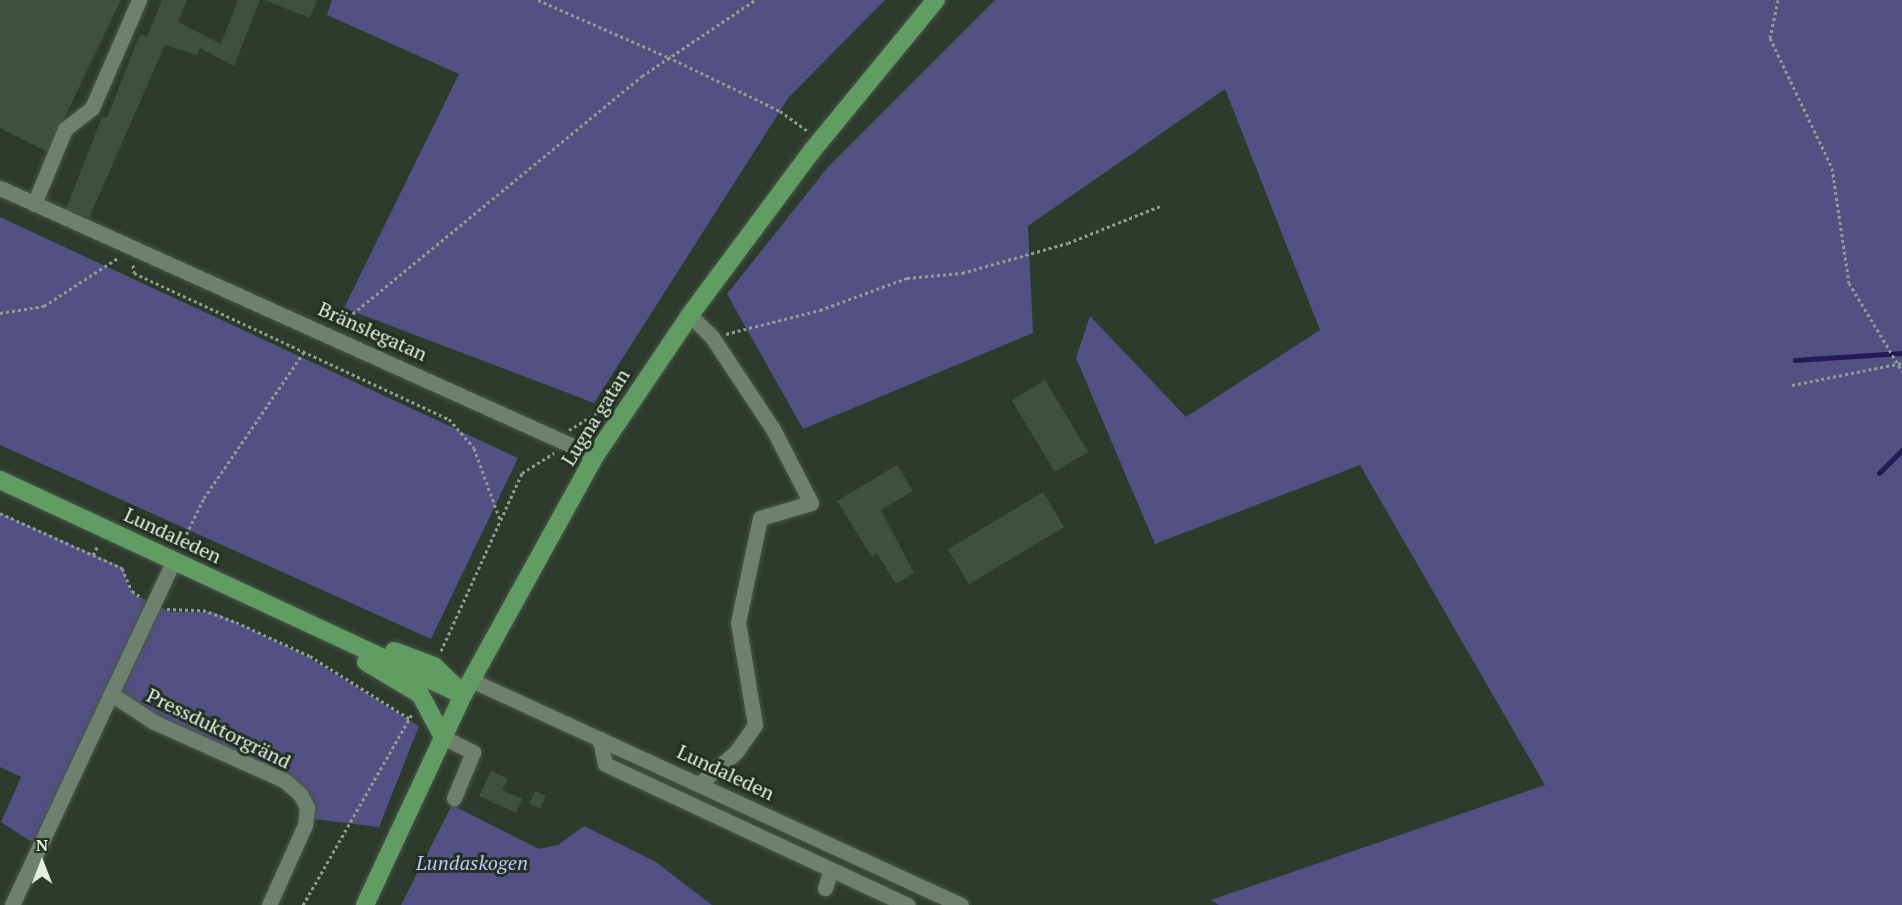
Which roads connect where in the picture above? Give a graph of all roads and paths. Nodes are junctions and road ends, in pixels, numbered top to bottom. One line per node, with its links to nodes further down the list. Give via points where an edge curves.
1 (139, 0): 9 (street, via 92,108 65,129)
2 (538, 0): 6 (path)
3 (755, 0): 6 (path)
4 (936, 0): 7 (main road, Lugna gatan)
5 (1778, 0): 19 (path, via 1770,38 1832,168 1849,283)
6 (668, 57): 7 (path, via 780,111); 15 (path, via 346,316)
7 (820, 140): 14 (main road, Lugna gatan)
8 (0, 188): 9 (street, Bränslegatan)
9 (34, 204): 11 (street, Bränslegatan)
10 (1160, 206): 16 (path, via 1068,243 962,273 907,278 787,320)
11 (131, 248): 13 (path, via 44,306); 15 (street, Bränslegatan)
12 (134, 273): 17 (path)
13 (0, 313)
14 (690, 315): 16 (street); 22 (main road, Lugna gatan)
15 (331, 335): 22 (street, Bränslegatan)
16 (712, 337): 35 (street, via 786,450 811,503 760,518 738,622 755,725 736,752)
17 (304, 351): 27 (path, via 204,498); 30 (path, via 449,419 474,448 500,520)
18 (1902, 363): 19 (path)
19 (1896, 364): 20 (path); 21 (path)
20 (1902, 371)
21 (1792, 385)
22 (595, 456): 31 (main road, Lugna gatan)
23 (0, 480): 27 (main road, Lundaleden)
24 (0, 513): 26 (path)
25 (98, 545): 26 (path)
26 (93, 555): 28 (path, via 122,568 132,591)
27 (174, 560): 28 (street); 29 (main road, Lundaleden)
28 (154, 604): 32 (street); 41 (path, via 171,611 203,610 236,622 310,656 410,719)
29 (326, 633): 31 (main road, Lundaleden); 33 (main road, Lundaleden, via 337,645 420,694)
30 (439, 657)
31 (467, 687): 33 (main road, Lugna gatan); 34 (street, Lundaleden)
32 (111, 694): 39 (street); 40 (street, Pressduktorgränd, via 154,722 285,781 300,794 307,807 305,825)
33 (443, 737): 36 (street, via 477,753); 42 (main road, Lugna gatan)
34 (600, 739): 35 (street, Lundaleden); 37 (street, via 605,764)
35 (699, 784): 44 (street, Lundaleden)
36 (454, 798)
37 (831, 870): 38 (street); 43 (street)
38 (825, 888)
39 (12, 905)
40 (269, 905)
41 (303, 905)
42 (365, 905)
43 (908, 905)
44 (961, 905)

